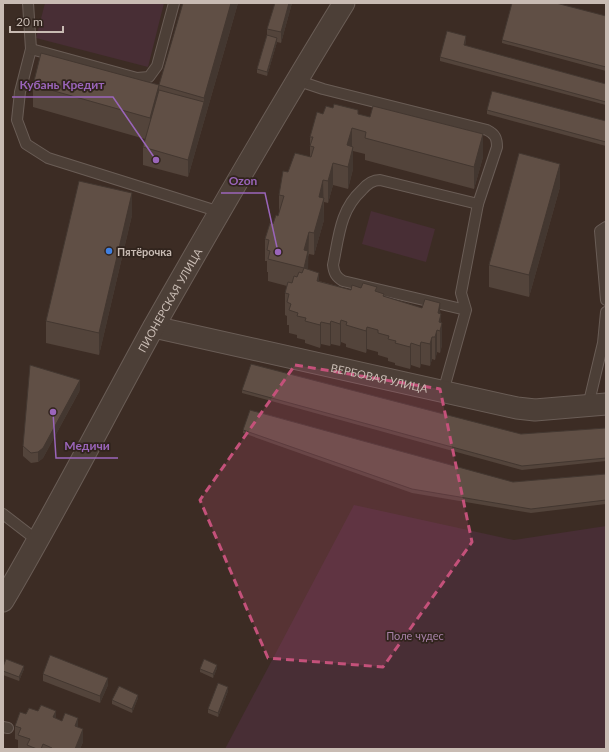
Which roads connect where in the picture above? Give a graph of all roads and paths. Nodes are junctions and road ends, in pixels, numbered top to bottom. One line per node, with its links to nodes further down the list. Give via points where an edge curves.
1 (28, 3): 4 (lane)
2 (174, 3): 4 (lane, via 157,66 149,77 136,78)
3 (344, 3): 5 (street, ПИОНЕРСКАЯ УЛИЦА)
4 (32, 49): 7 (lane, via 20,92 17,120 26,144 48,158)
5 (296, 80): 6 (lane, via 487,130 493,134 497,140 496,147); 7 (street, ПИОНЕРСКАЯ УЛИЦА)
6 (478, 204): 10 (lane, via 461,293); 10 (lane, via 380,180 371,181 346,208 333,265 337,277 343,281)
7 (220, 212): 12 (street, ПИОНЕРСКАЯ УЛИЦА)
8 (606, 227): 9 (lane, via 600,231)
9 (606, 300)
10 (466, 310): 13 (lane)
11 (606, 312): 14 (lane)
12 (154, 327): 13 (street, ВЕРБОВАЯ УЛИЦА); 16 (street, ПИОНЕРСКАЯ УЛИЦА)
13 (443, 392): 14 (street, ВЕРБОВАЯ УЛИЦА, via 535,410)
14 (597, 405)
15 (3, 514): 16 (lane)
16 (38, 541): 17 (street, ПИОНЕРСКАЯ УЛИЦА)
17 (3, 601)

